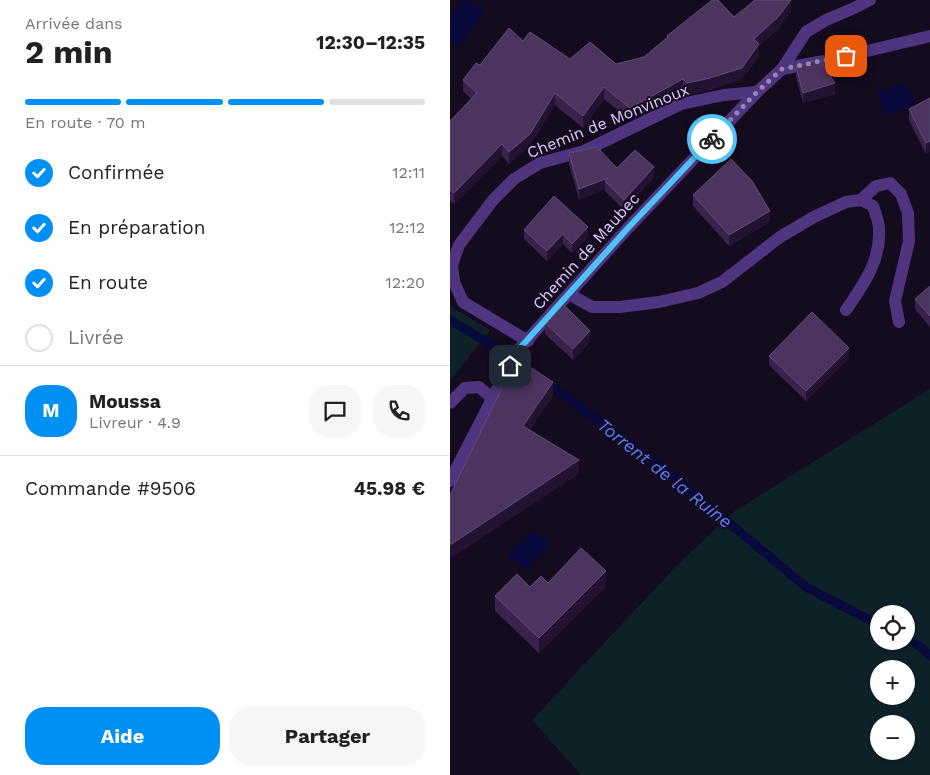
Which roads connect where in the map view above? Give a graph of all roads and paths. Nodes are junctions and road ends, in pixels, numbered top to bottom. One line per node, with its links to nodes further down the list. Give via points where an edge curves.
1 (870, 0): 3 (street, Chemin de Maubec, via 806,32)
2 (930, 36): 3 (street)
3 (782, 69): 4 (street, Chemin de Maubec)
4 (757, 92): 6 (street, Chemin de Maubec); 9 (street, Chemin de Monvinoux, via 681,104 584,151 540,163 514,179 493,200 459,246 452,265 454,282 463,302)
5 (861, 200): 6 (street, via 846,202 814,217 780,237 722,282 698,293 620,307 592,307); 7 (street, via 873,206 879,228 878,251 869,277); 8 (street, via 876,186 890,183 901,194 908,213 909,241 895,301)
6 (569, 294): 9 (street, Chemin de Maubec)
7 (846, 310)
8 (899, 322)
9 (528, 341): 10 (street, Chemin de Maubec, via 520,348)
10 (492, 398): 11 (street, via 479,387 465,388); 12 (street, Chemin de Maubec)
11 (450, 403)
12 (450, 481)

